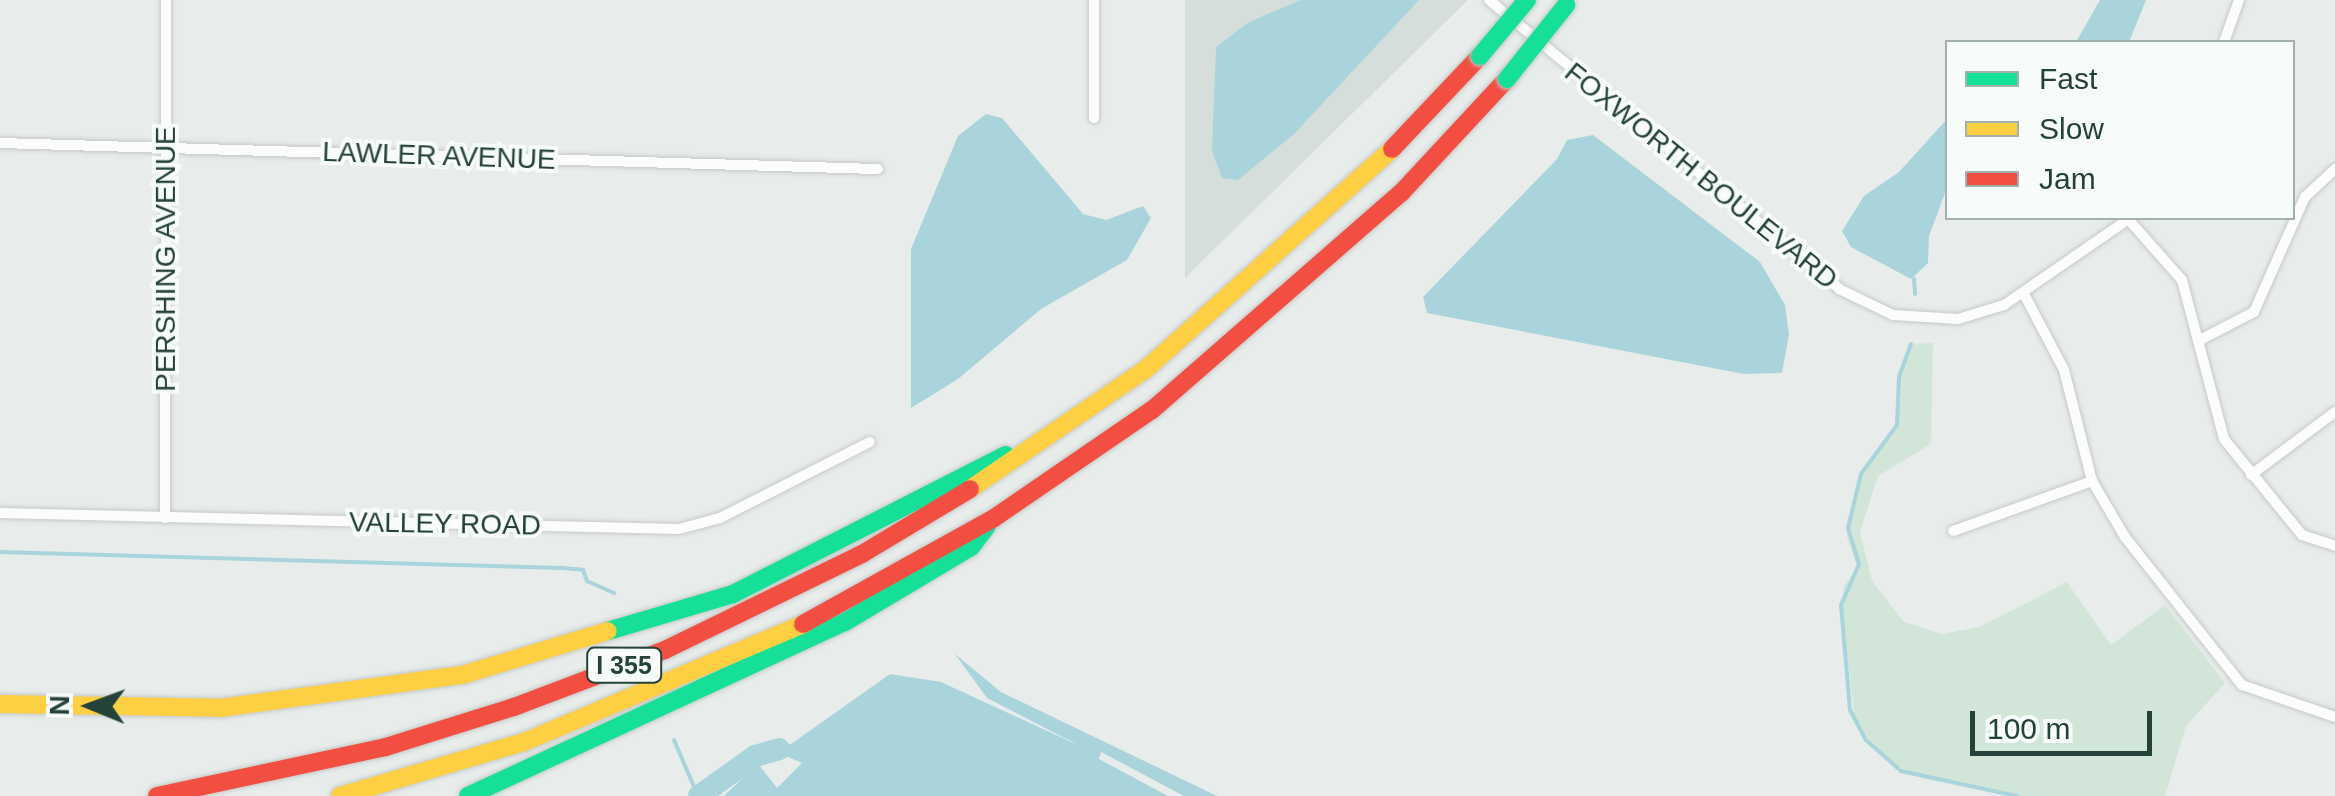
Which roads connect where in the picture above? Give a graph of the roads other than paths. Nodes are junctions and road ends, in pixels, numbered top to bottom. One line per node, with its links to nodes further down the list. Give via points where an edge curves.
1 (166, 0): 10 (street, PERSHING AVENUE)
2 (1094, 0): 8 (street)
3 (1526, 0): 20 (highway, I 355, bridge, via 1373,170 1239,292)
4 (2239, 0): 7 (street)
5 (1568, 2): 26 (highway, I 355, bridge, via 1401,193 1268,316 1152,410)
6 (1492, 3): 17 (street, FOXWORTH BOULEVARD, via 1858,301 1902,317 1958,319)
7 (2225, 40)
8 (1094, 118)
9 (0, 144): 10 (street, LAWLER AVENUE)
10 (166, 148): 12 (street, LAWLER AVENUE); 25 (street, PERSHING AVENUE)
11 (2335, 169): 16 (street, via 2305,197)
12 (878, 170)
13 (2126, 220): 17 (street, FOXWORTH BOULEVARD)
14 (2131, 220): 18 (street, via 2182,280)
15 (2295, 220): 18 (street, via 2254,312)
16 (2295, 220)
17 (2024, 294): 23 (street, via 2064,370)
18 (2198, 341): 22 (street, via 2218,425)
19 (2335, 412): 22 (street)
20 (1052, 436): 29 (highway, via 733,594 556,652 378,691 262,705 133,710); 31 (highway, I 355, via 862,554 664,650 386,747)
21 (870, 442): 25 (street, VALLEY ROAD, via 690,528)
22 (2251, 475): 28 (street, via 2302,535)
23 (2092, 481): 27 (street); 30 (street, via 2224,668 2256,694)
24 (0, 513): 25 (street, VALLEY ROAD)
25 (166, 518)
26 (994, 518): 32 (highway, I 355, via 834,610 703,672 524,742); 33 (highway, via 971,547 845,622)
27 (1953, 531)
28 (2335, 546)
29 (0, 704)
30 (2335, 717)
31 (157, 796)
32 (340, 796)
33 (468, 796)

